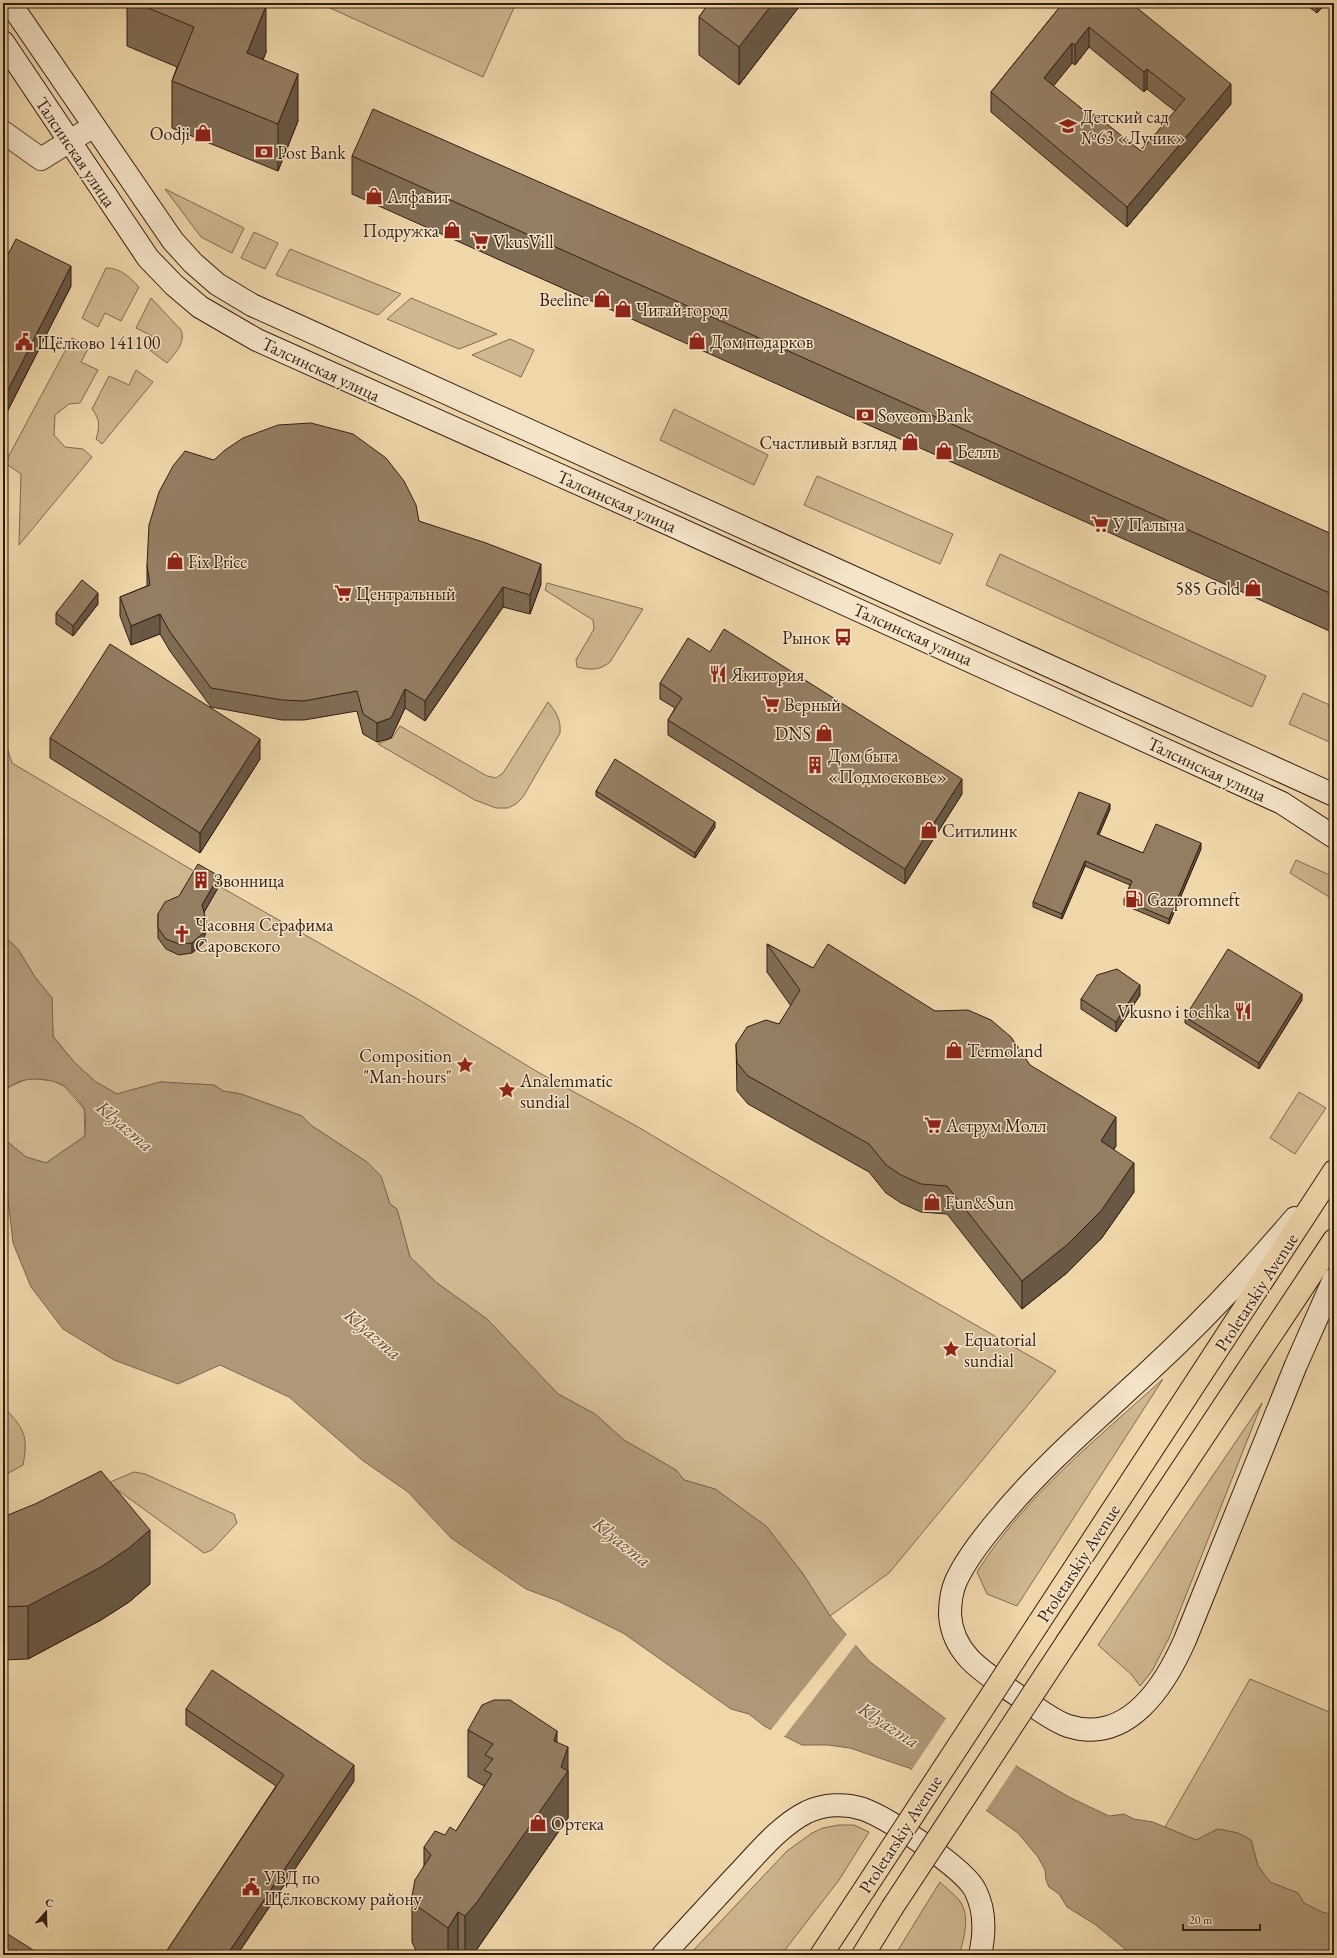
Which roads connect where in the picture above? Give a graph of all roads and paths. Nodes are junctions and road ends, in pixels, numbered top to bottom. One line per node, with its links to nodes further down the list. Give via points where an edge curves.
1 (10, 3): 3 (main road, Талсинская улица)
2 (3, 42): 5 (main road, Талсинская улица)
3 (94, 126): 5 (main road); 6 (main road, Талсинская улица, via 173,241 217,284 252,305)
4 (3, 132): 5 (main road, via 41,159)
5 (69, 142): 7 (main road, Талсинская улица, via 148,258 163,274 200,307 257,340 1282,803)
6 (1334, 795)
7 (1334, 837)
8 (1334, 1171): 10 (main road, via 1220,1302 1034,1479 1012,1502 971,1554 955,1583 950,1608 954,1638 971,1661 1055,1720 1085,1730 1115,1725 1130,1716 1156,1693 1167,1678 1185,1640 1296,1365); 11 (main road, Proletarskiy Avenue, bridge)
9 (1334, 1240): 13 (main road, Proletarskiy Avenue, bridge)
10 (1334, 1279)
11 (823, 1952)
12 (663, 1955): 14 (main road, via 772,1839 808,1812 831,1805 863,1809 881,1817 965,1876 975,1890 983,1911 985,1936)
13 (863, 1955)
14 (980, 1955)

